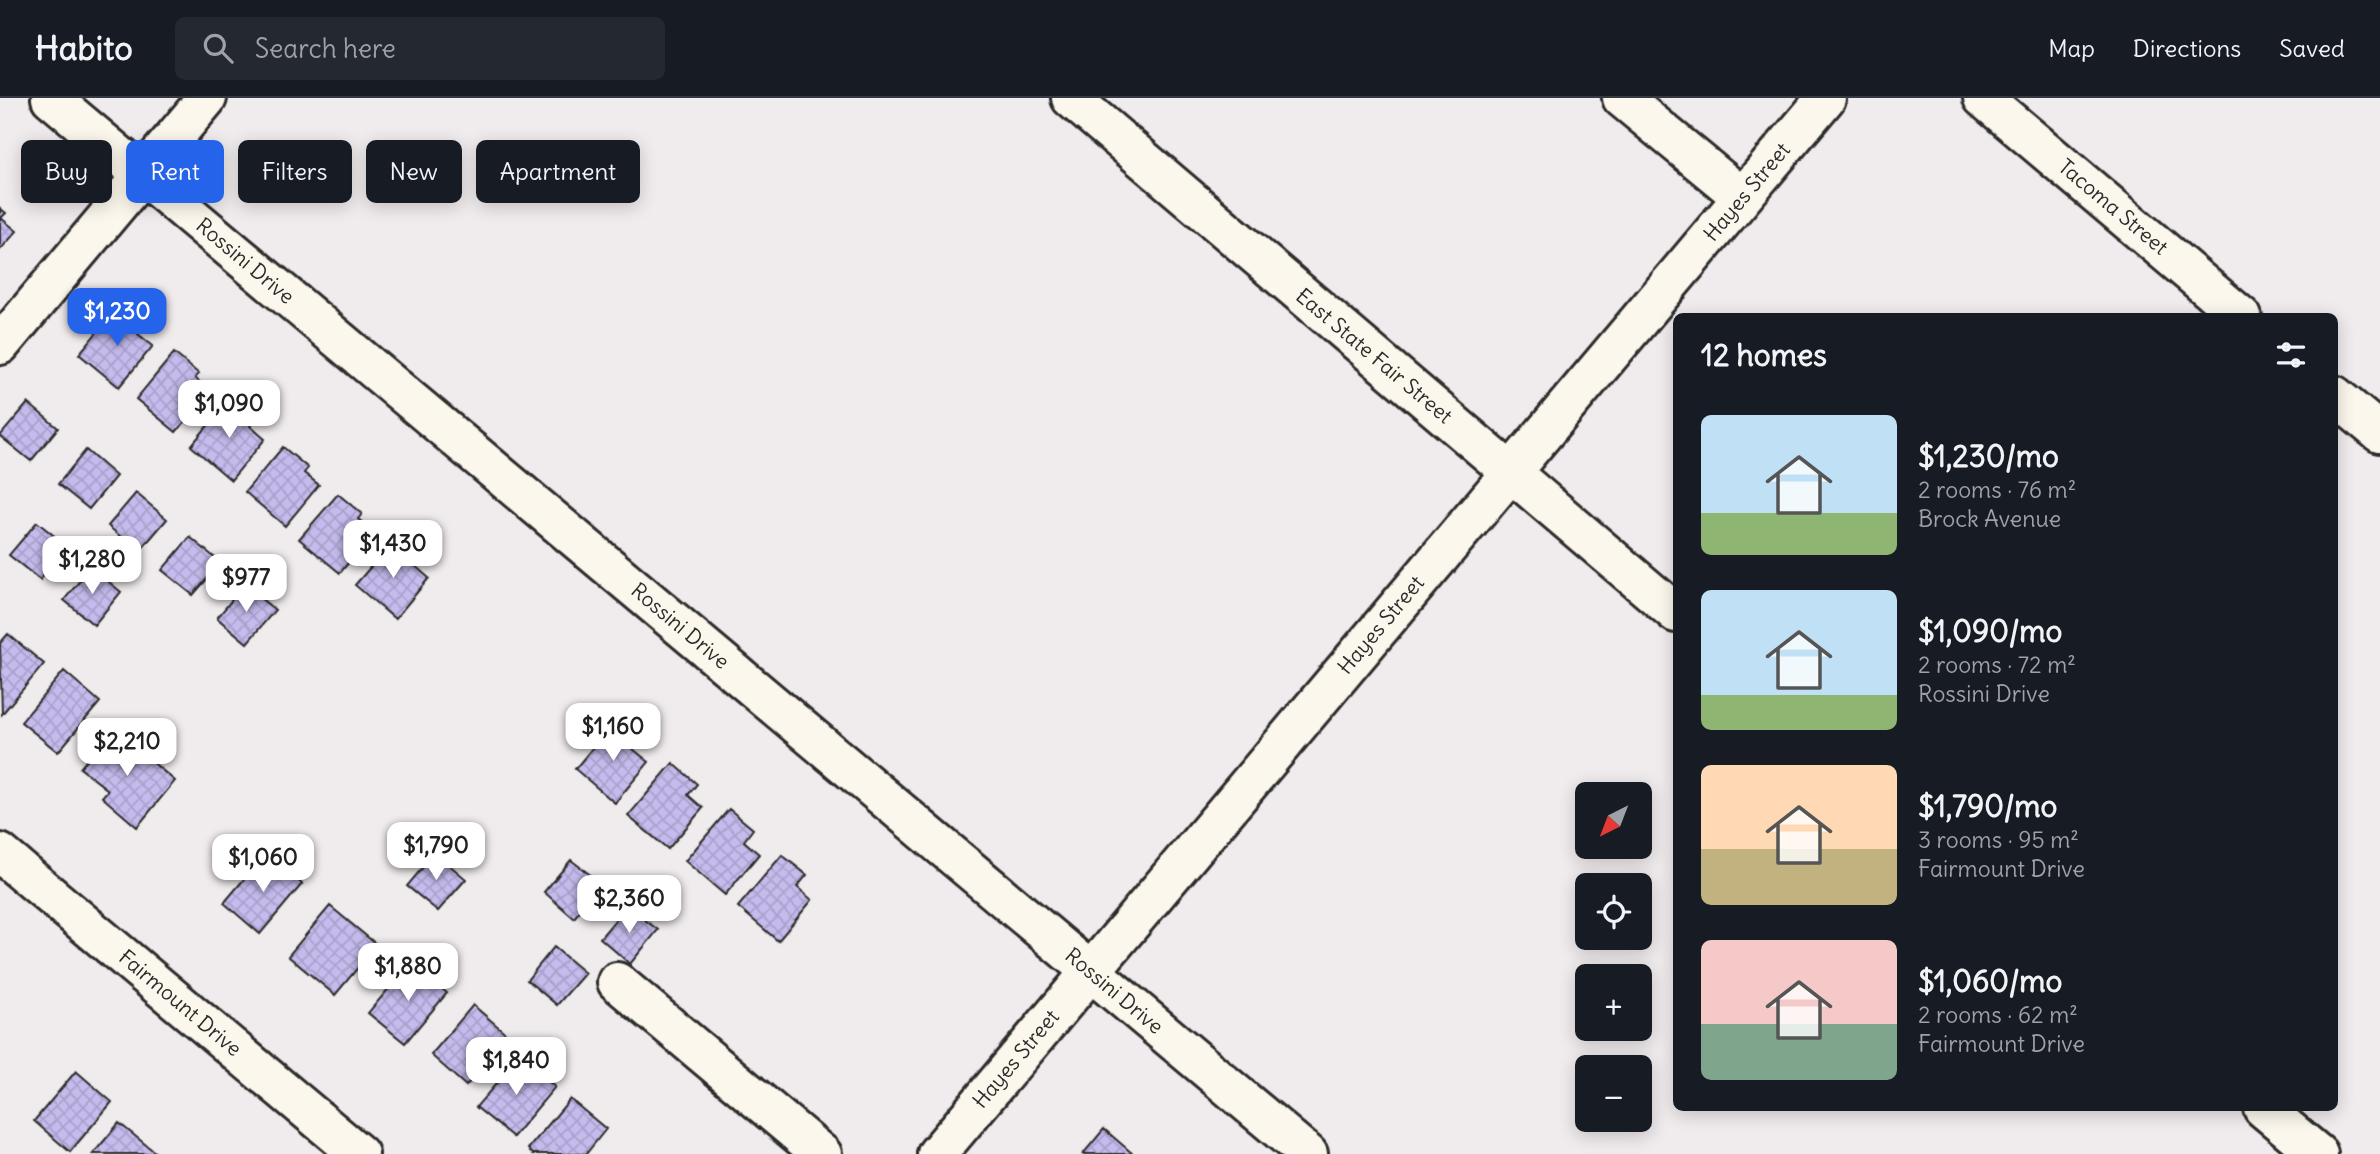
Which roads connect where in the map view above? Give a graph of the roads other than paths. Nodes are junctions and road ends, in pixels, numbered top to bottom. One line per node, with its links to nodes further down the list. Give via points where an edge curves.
1 (51, 98): 8 (street, Rossini Drive)
2 (207, 98): 7 (street)
3 (1072, 98): 16 (street, East State Fair Street)
4 (1622, 98): 10 (street)
5 (1826, 98): 10 (street, Hayes Street)
6 (1983, 98): 12 (street, Tacoma Street)
7 (172, 140)
8 (126, 161)
9 (126, 194): 13 (street)
10 (1742, 197): 16 (street, Hayes Street)
11 (175, 203): 19 (street, Rossini Drive)
12 (2237, 313)
13 (0, 345)
14 (2338, 398): 15 (street)
15 (2380, 433)
16 (1510, 472): 17 (street, East State Fair Street); 19 (street, Hayes Street)
17 (1673, 610)
18 (0, 853): 22 (street, Fairmount Drive)
19 (1090, 971): 24 (street, Hayes Street); 25 (street, Rossini Drive)
20 (617, 982): 23 (street)
21 (2267, 1111): 26 (street)
22 (359, 1154)
23 (822, 1154)
24 (937, 1154)
25 (1308, 1154)
26 (2318, 1154)

